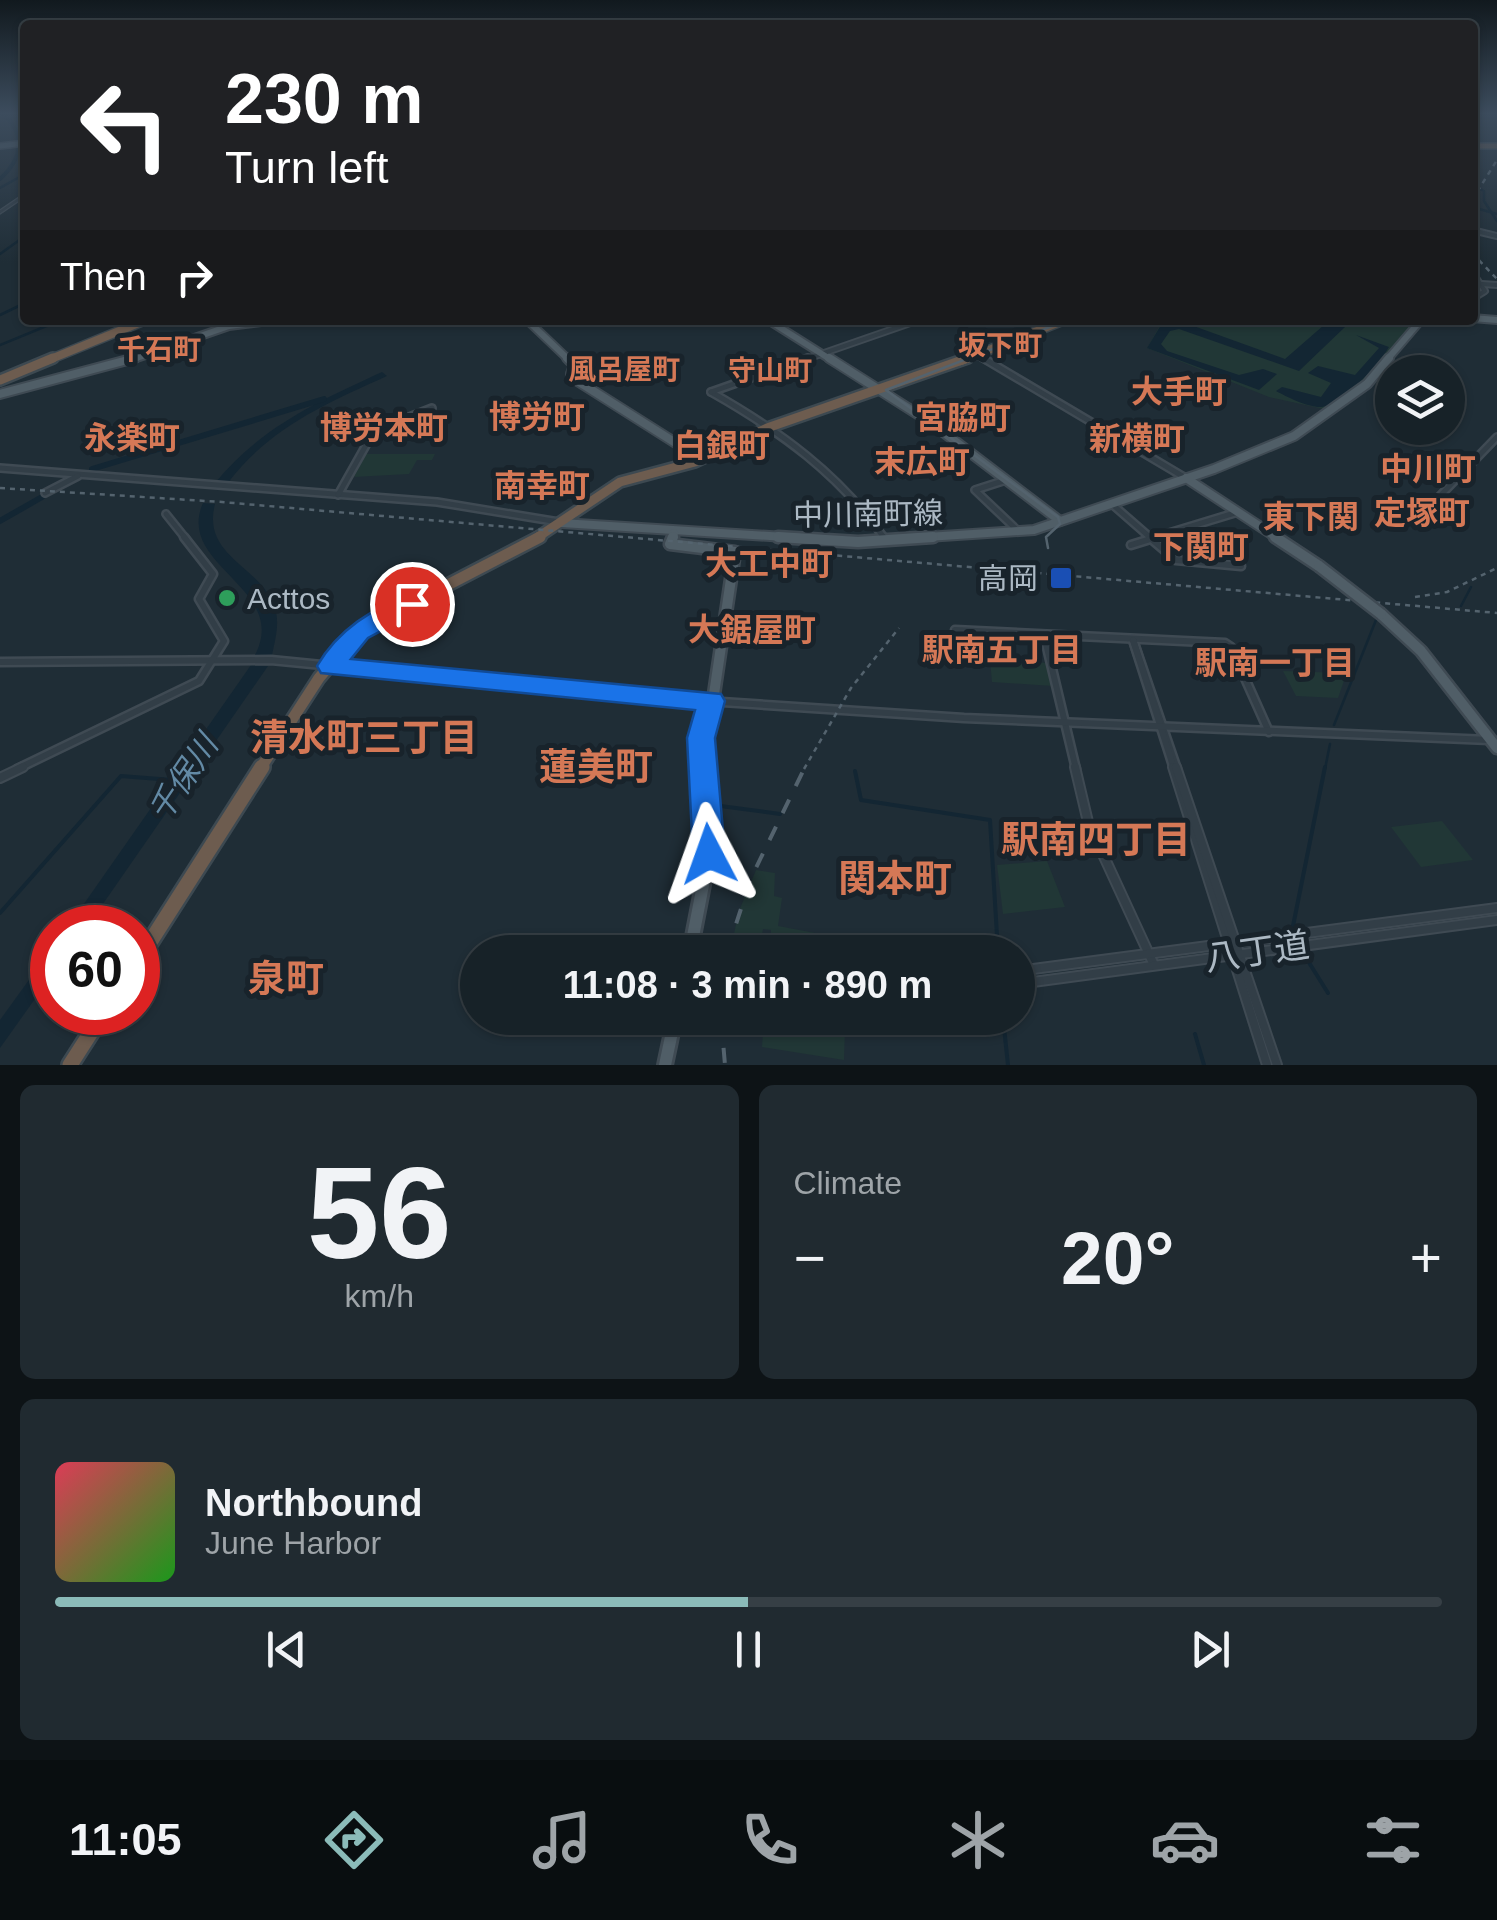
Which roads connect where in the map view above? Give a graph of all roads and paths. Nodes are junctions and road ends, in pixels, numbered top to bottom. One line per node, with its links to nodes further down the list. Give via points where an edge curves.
1 (1478, 279): 2 (street)
2 (1482, 284): 3 (street); 4 (street, via 1485,291)
3 (1497, 285)
4 (1478, 295)
5 (134, 325): 15 (highway)
6 (237, 325): 17 (main road, via 99,371)
7 (531, 325): 21 (main road, via 574,365 572,376 582,385)
8 (776, 325): 13 (main road)
9 (905, 325): 13 (street)
10 (1056, 325): 14 (highway)
11 (1057, 325): 16 (highway)
12 (1417, 325): 24 (main road, via 1367,384 1308,428)
13 (822, 355): 16 (main road); 19 (street, via 711,392)
14 (980, 357): 16 (highway); 24 (street)
15 (0, 380)
16 (878, 391): 19 (highway); 25 (main road); 31 (main road, via 936,422)
17 (0, 394)
18 (432, 408): 27 (street, via 374,431)
19 (773, 427): 21 (highway); 37 (street, via 852,494)
20 (1497, 437): 32 (street, via 1436,501)
21 (701, 459): 33 (highway, via 620,482)
22 (0, 468): 23 (street)
23 (81, 474): 26 (street); 27 (street)
24 (1186, 478): 28 (main road, 中川南町線); 29 (main road)
25 (1008, 479): 31 (main road); 34 (street, via 975,490)
26 (46, 493)
27 (338, 495): 33 (street, via 438,502)
28 (1111, 503): 31 (main road, 中川南町線); 36 (street)
29 (1239, 512): 36 (street); 50 (main road, bridge, via 1320,566 1412,641)
30 (166, 514): 43 (street, via 214,574 199,598 222,631)
31 (1063, 520): 34 (main road, 中川南町線)
32 (1433, 520)
33 (562, 523): 35 (main road); 45 (highway, via 359,631)
34 (1020, 533): 37 (main road, 中川南町線)
35 (672, 538): 37 (main road, 中川南町線); 46 (main road, via 735,552)
36 (1155, 538): 38 (street); 39 (street, via 1176,560)
37 (886, 542)
38 (1131, 546)
39 (1241, 566)
40 (955, 630): 41 (street)
41 (1044, 635): 42 (street); 47 (street)
42 (1133, 640): 48 (street); 49 (street, via 1229,644)
43 (215, 660): 44 (street); 45 (street); 51 (street, via 198,680)
44 (0, 662)
45 (330, 666): 46 (street); 54 (highway); 56 (highway)
46 (712, 701): 47 (street); 55 (main road, via 701,738 709,854)
47 (1066, 723): 48 (street); 58 (street, via 1088,822)
48 (1162, 729): 49 (street); 57 (street)
49 (1269, 732): 50 (street)
50 (1495, 742)
51 (0, 778)
52 (1497, 908): 57 (street, 八丁道)
53 (1497, 920): 59 (street, 八丁道)
54 (160, 927)
55 (693, 935)
56 (160, 939)
57 (1231, 943): 58 (street, 八丁道); 59 (street)
58 (1150, 954): 60 (street); 61 (street, 八丁道)
59 (1235, 955): 60 (street, 八丁道); 69 (street); 70 (street)
60 (1154, 965): 62 (street, 八丁道)
61 (1035, 970)
62 (1035, 982)
63 (89, 1035): 66 (highway)
64 (97, 1035): 67 (highway)
65 (672, 1035): 68 (main road)
66 (70, 1065)
67 (78, 1065)
68 (665, 1065)
69 (1268, 1065)
70 (1277, 1065)

